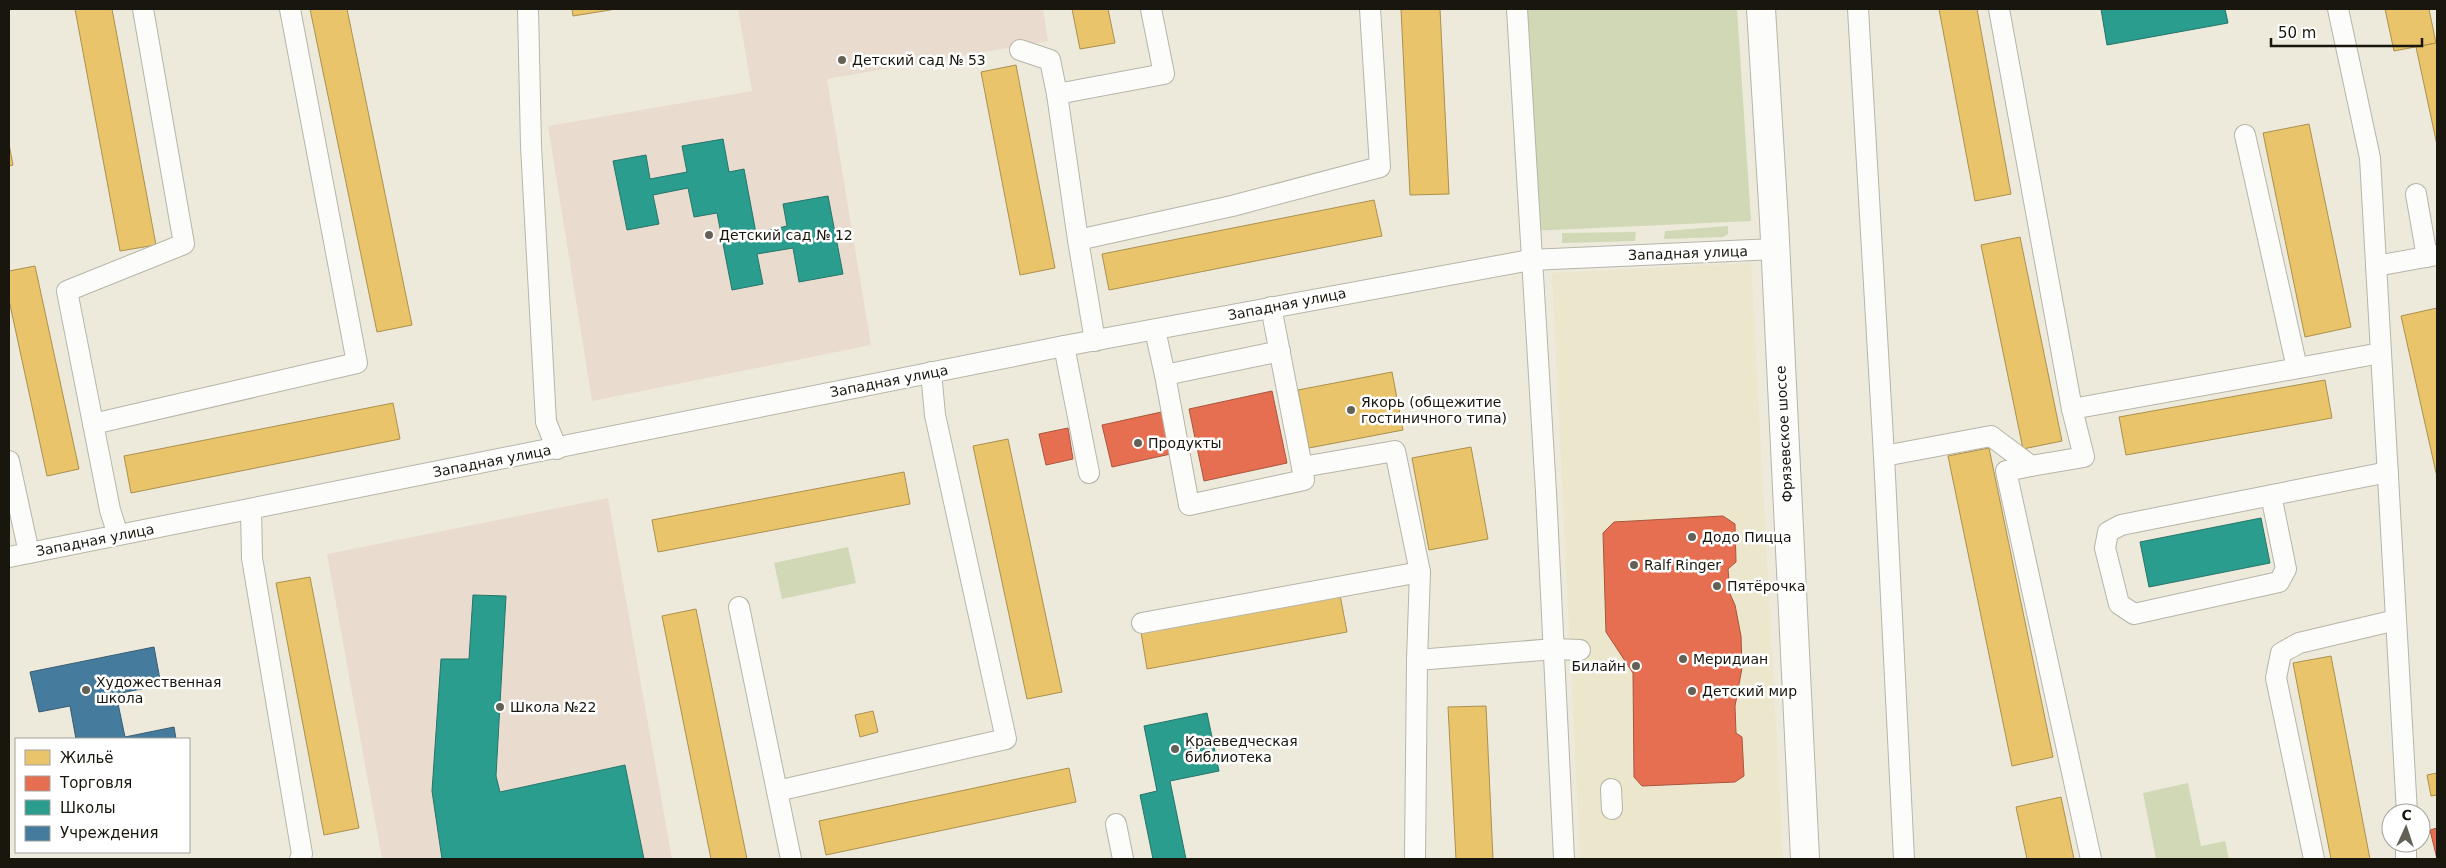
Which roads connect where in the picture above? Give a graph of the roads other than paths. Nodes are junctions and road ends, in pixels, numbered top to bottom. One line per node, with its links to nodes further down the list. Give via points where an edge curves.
1 (143, 9): 30 (street, via 184,244 67,291)
2 (290, 9): 30 (street, via 357,363)
3 (528, 9): 31 (street, via 531,146 546,422)
4 (1151, 9): 12 (street, via 1164,74)
5 (1370, 9): 15 (street, via 1380,167 1232,206)
6 (1517, 9): 18 (street)
7 (1761, 9): 16 (highway, Фрязевское шоссе)
8 (1858, 9): 32 (street)
9 (1999, 9): 29 (street)
10 (2338, 9): 19 (street, via 2370,158)
11 (1020, 50): 12 (street, via 1050,60)
12 (1057, 94): 15 (street)
13 (2245, 135): 26 (street)
14 (2416, 194): 17 (street)
15 (1078, 240): 22 (street)
16 (1775, 249): 18 (street, Западная улица); 60 (highway, Фрязевское шоссе)
17 (2432, 256): 19 (street)
18 (1530, 260): 20 (street, Западная улица); 47 (street)
19 (2376, 266): 25 (street)
20 (1271, 307): 21 (street, Западная улица); 24 (street)
21 (1155, 330): 22 (street, Западная улица); 28 (street)
22 (1095, 341): 23 (street, Западная улица)
23 (1064, 346): 27 (street, Западная улица); 37 (street)
24 (1280, 351): 28 (street); 35 (street)
25 (2381, 353): 26 (street); 36 (street)
26 (2297, 368): 29 (street)
27 (931, 372): 31 (street, Западная улица); 51 (street, via 935,415 1006,739)
28 (1165, 375): 35 (street, via 1189,505 1304,480)
29 (2072, 409): 34 (street, via 2084,457)
30 (93, 424): 40 (street)
31 (557, 449): 39 (street, Западная улица)
32 (1884, 456): 34 (street, via 1991,436); 61 (street)
33 (9, 461): 41 (street)
34 (2031, 466): 62 (street, via 2006,471)
35 (1302, 467): 43 (street, via 1395,450)
36 (2388, 472): 38 (street); 45 (street)
37 (1089, 473)
38 (2270, 495): 38 (street, via 2121,525 2108,532 2105,548 2119,604 2134,614 2279,582 2286,569)
39 (251, 509): 40 (street, Западная улица); 55 (street, via 252,558 302,854)
40 (118, 535): 41 (street, Западная улица)
41 (29, 553): 42 (street, Западная улица)
42 (9, 557)
43 (1420, 572): 46 (street); 49 (street)
44 (739, 607): 51 (street)
45 (2396, 620): 52 (street); 63 (street, via 2299,643 2281,653 2276,678)
46 (1142, 623)
47 (1554, 649): 48 (street); 49 (street); 59 (street)
48 (1580, 650)
49 (1417, 660): 58 (street)
50 (1611, 789): 53 (street)
51 (777, 791): 56 (street)
52 (2406, 803)
53 (1612, 809)
54 (1116, 824): 57 (street)
55 (300, 859)
56 (791, 859)
57 (1123, 859)
58 (1415, 859)
59 (1564, 859)
60 (1804, 859)
61 (1904, 859)
62 (2091, 859)
63 (2314, 859)

